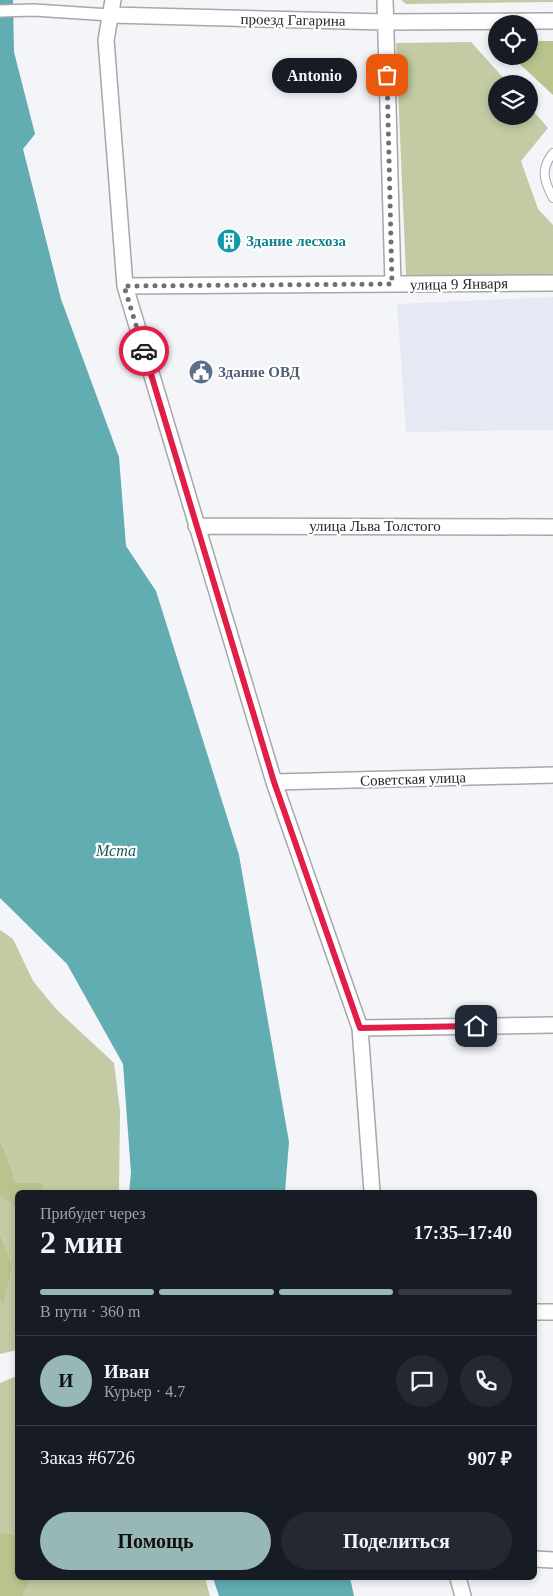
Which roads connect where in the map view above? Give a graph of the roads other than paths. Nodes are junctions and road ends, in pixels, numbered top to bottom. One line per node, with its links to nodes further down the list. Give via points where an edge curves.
1 (113, 0): 4 (street)
2 (385, 0): 6 (street)
3 (0, 11): 4 (street, проезд Гагарина)
4 (110, 15): 6 (street, проезд Гагарина); 11 (street, via 106,40)
5 (553, 21): 6 (street, проезд Гагарина)
6 (386, 22): 10 (street)
7 (553, 153): 8 (lane, via 543,172)
8 (553, 198)
9 (553, 282): 10 (street, улица 9 Января)
10 (392, 284): 11 (street, улица 9 Января)
11 (124, 286): 12 (street)
12 (196, 526): 13 (street, улица Льва Толстого); 15 (street)
13 (553, 527)
14 (553, 775): 15 (street, Советская улица)
15 (274, 782): 17 (street)
16 (553, 1025): 17 (street)
17 (360, 1028): 18 (street)
18 (372, 1190)
19 (537, 1312): 20 (street)
20 (553, 1312)
21 (537, 1559): 22 (street)
22 (553, 1560)
23 (459, 1580): 24 (street)
24 (463, 1596)

